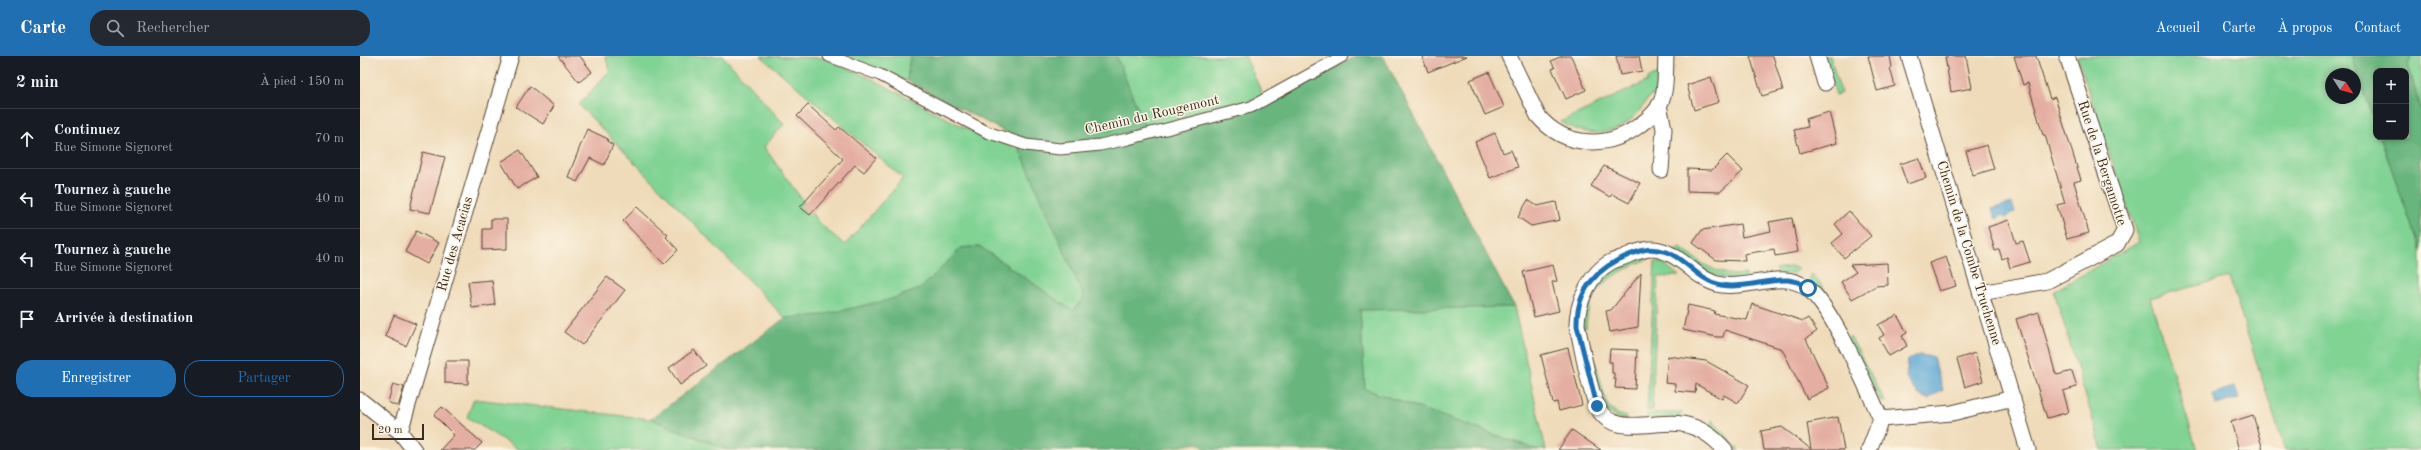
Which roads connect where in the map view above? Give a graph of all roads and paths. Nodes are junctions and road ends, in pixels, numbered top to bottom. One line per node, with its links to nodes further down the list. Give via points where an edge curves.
1 (511, 56): 16 (street, Rue des Acacias)
2 (829, 56): 3 (street, Chemin du Rougemont, via 880,75 987,132 1026,144 1060,149 1128,139 1251,107)
3 (1343, 56)
4 (1509, 56): 10 (street, via 1538,116 1566,137 1588,144 1612,140 1631,132)
5 (1666, 56): 10 (street, via 1664,89)
6 (1817, 56): 9 (street)
7 (1909, 56): 12 (street, Chemin de la Combe Truchenne)
8 (2067, 56): 12 (street, Rue de la Bergamotte, via 2125,230 2117,244 2047,281)
9 (1825, 83)
10 (1660, 105): 11 (street, via 1664,129)
11 (1662, 170)
12 (1981, 293): 13 (street, Chemin de la Combe Truchenne)
13 (2013, 398): 15 (street, via 1952,413); 20 (street, Chemin de la Combe Truchenne)
14 (360, 400): 16 (street)
15 (1881, 419): 18 (street, via 1823,305 1798,282 1778,279 1722,285 1701,277 1669,253 1648,248 1610,262 1590,285 1577,312 1577,326 1597,406 1608,418 1627,426 1680,423 1698,428 1714,438); 19 (street)
16 (400, 432): 17 (street)
17 (414, 450)
18 (1725, 450)
19 (1869, 450)
20 (2028, 450)

